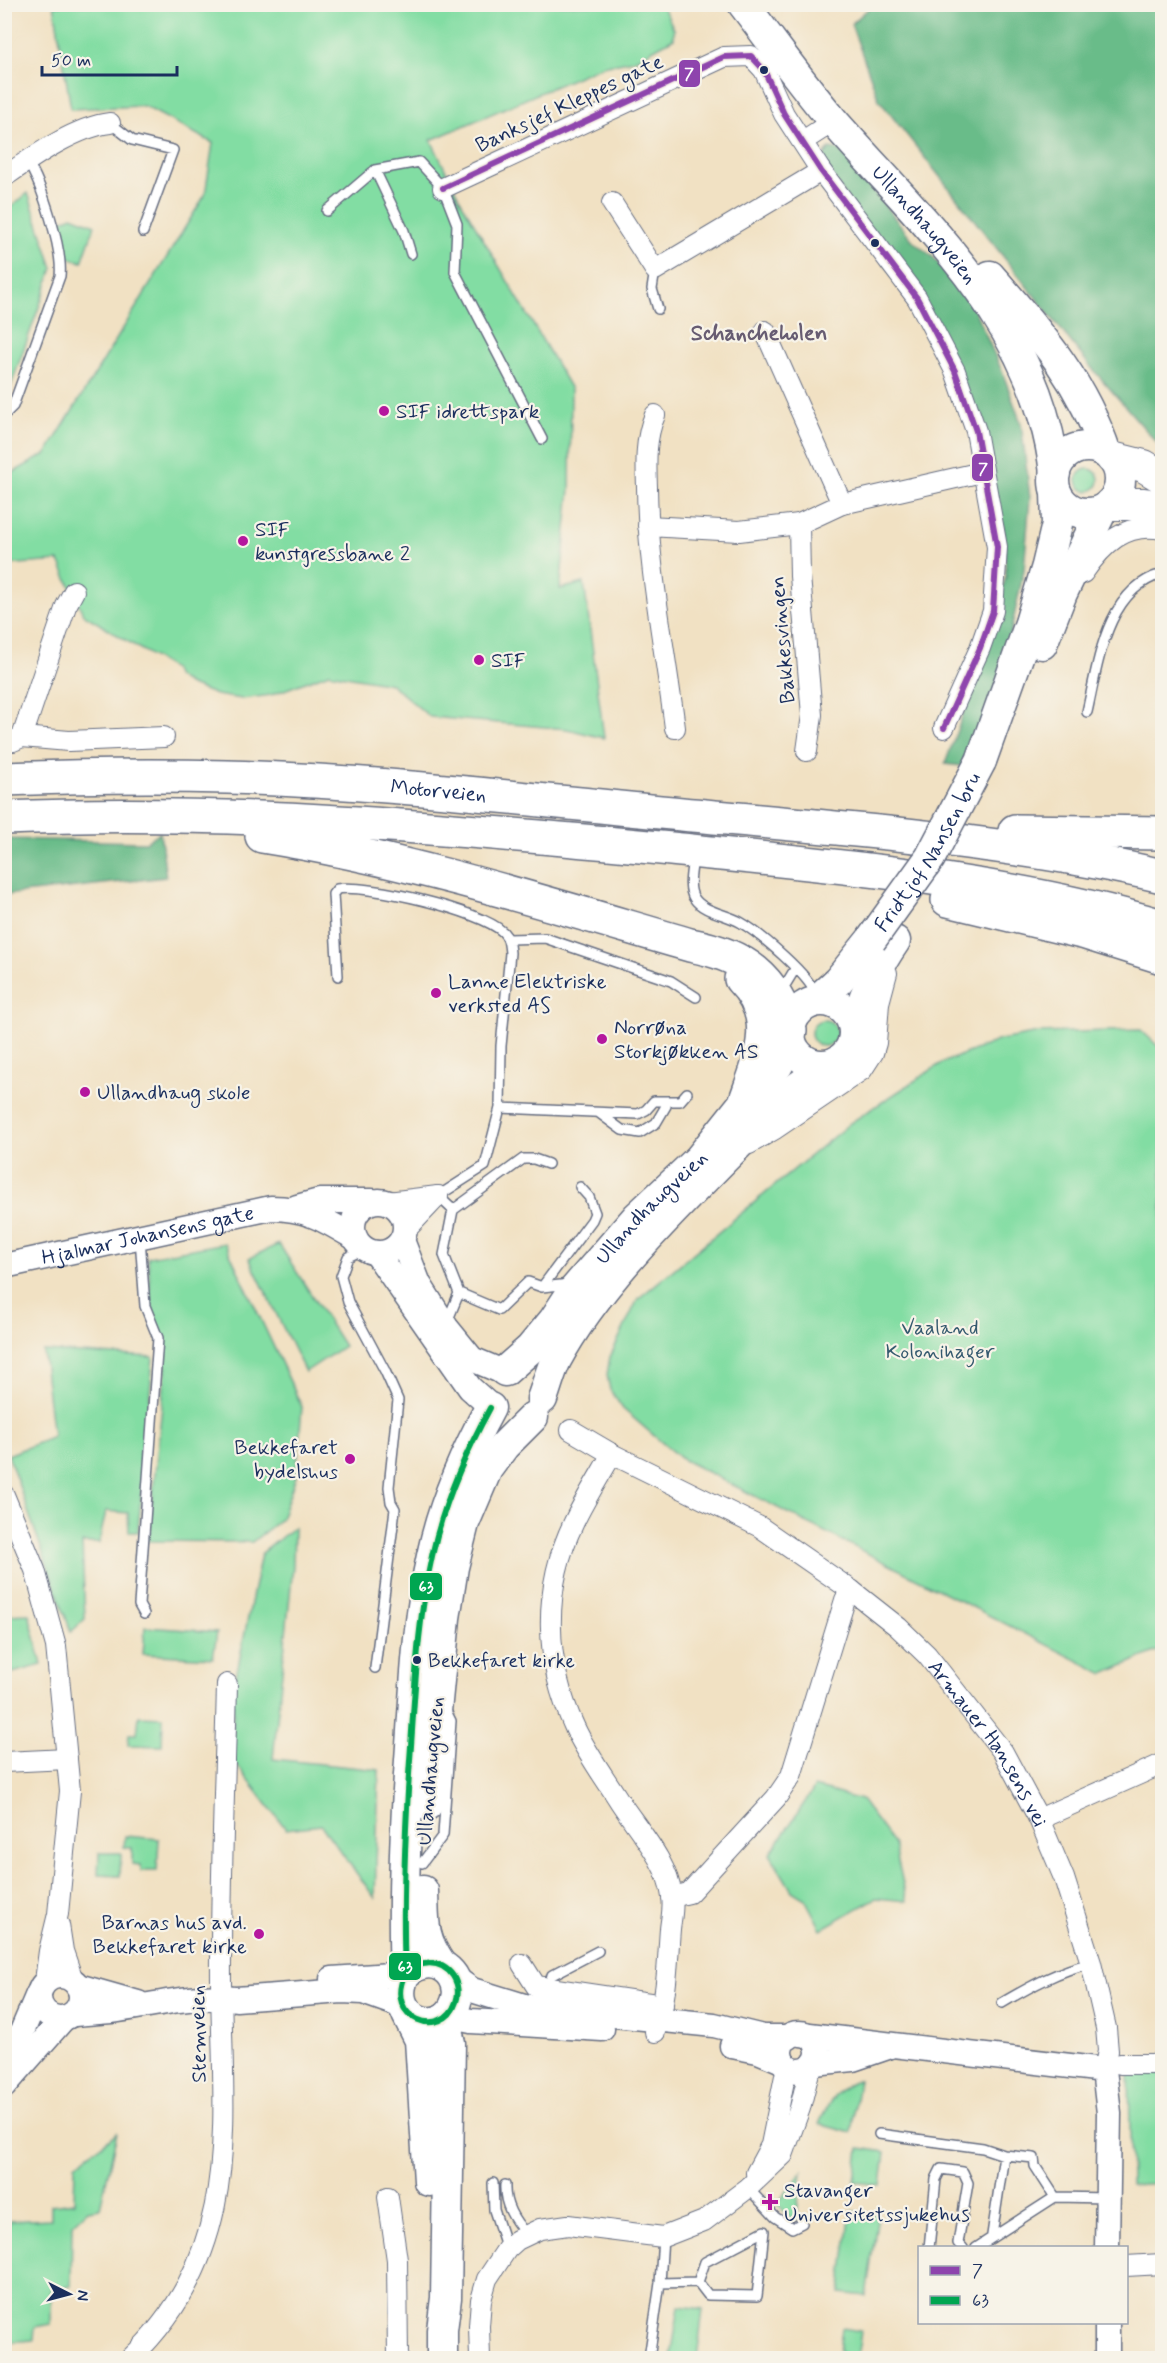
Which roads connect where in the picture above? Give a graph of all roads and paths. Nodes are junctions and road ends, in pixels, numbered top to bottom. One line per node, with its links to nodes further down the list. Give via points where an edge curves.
1 (743, 4): 3 (main road, Ullandhaugveien)
2 (767, 4): 21 (main road, Ullandhaugveien, via 863,125 1045,339 1080,392)
3 (834, 121): 5 (street); 24 (main road, Ullandhaugveien, via 967,271 1017,347 1048,425)
4 (110, 123): 6 (street, via 86,128); 13 (lane, via 132,140 173,150)
5 (803, 141): 8 (street); 10 (street, Banksjef Kleppes gate, via 784,114 764,70 751,56 724,57)
6 (27, 161): 9 (street); 18 (lane, via 54,233 61,265 13,406)
7 (375, 170): 10 (lane, via 419,162); 12 (lane); 14 (lane)
8 (821, 171): 15 (street); 22 (street, via 917,298 955,371 976,431)
9 (4, 177)
10 (442, 188): 20 (lane, via 457,224 455,272)
11 (612, 203): 15 (street)
12 (327, 211)
13 (143, 232)
14 (411, 254)
15 (655, 270): 16 (lane, via 652,289)
16 (658, 309)
17 (765, 331): 25 (street)
18 (4, 415)
19 (655, 415): 29 (street, via 646,454)
20 (542, 439)
21 (1109, 455): 23 (highway, via 1144,466); 24 (main road, via 1086,447 1075,449 1059,463); 26 (main road, via 1117,466 1120,486)
22 (982, 472): 25 (street); 36 (street, via 997,547 993,611)
23 (1162, 477)
24 (1056, 482): 26 (main road, via 1062,501 1070,508 1091,513); 40 (main road, Ullandhaugveien, via 1057,524)
25 (842, 504): 28 (street)
26 (1106, 507): 27 (highway, via 1144,504); 33 (main road, via 1084,544)
27 (1162, 509)
28 (799, 524): 29 (street, via 739,531); 39 (street, Bakkesvingen, via 812,715)
29 (648, 526): 35 (street)
30 (1162, 529): 33 (street, via 1132,530 1105,544)
31 (1162, 574): 34 (lane, via 1137,585 1122,603 1108,631)
32 (74, 591): 38 (street)
33 (1046, 634): 40 (main road)
34 (1087, 712)
35 (675, 728)
36 (944, 728)
37 (164, 738): 38 (street)
38 (13, 739)
39 (807, 751)
40 (991, 762): 51 (main road, Fridtjof Nansen bru, via 985,798 949,863)
41 (4, 779): 44 (highway, Motorveien, via 229,777 339,783)
42 (133, 815): 43 (highway, Motorveien); 46 (highway, Motorveien, via 334,822); 52 (highway, via 387,861)
43 (4, 818)
44 (870, 832): 45 (highway, via 936,825 1019,831); 48 (highway, via 1033,850)
45 (1162, 833)
46 (694, 852): 47 (highway, Motorveien); 54 (lane, via 691,888 696,901 754,931)
47 (843, 867): 49 (highway, via 1023,891); 53 (highway, via 890,886 1086,933)
48 (1162, 876)
49 (1162, 926)
50 (509, 939): 55 (lane, via 482,918 369,889 337,889 333,894); 56 (lane, via 545,938 671,981); 65 (lane, Hjalmar Johansens gate)
51 (883, 940): 58 (main road); 60 (main road); 67 (street, Ullandhaugveien, via 876,1043 866,1065 853,1078 775,1129)
52 (690, 945): 57 (highway, via 738,958 764,979); 63 (highway, via 744,981 761,1012 764,1046)
53 (1162, 957)
54 (795, 969): 57 (lane, via 782,987); 58 (lane, via 812,985)
55 (338, 976)
56 (696, 997)
57 (779, 1001): 59 (highway)
58 (816, 1001): 59 (main road, via 796,1013); 60 (main road, via 835,1003 843,1009)
59 (790, 1034): 61 (main road, via 793,1047 807,1061 826,1065); 63 (main road, Ullandhaugveien, via 778,1065)
60 (854, 1034): 61 (main road, via 849,1051)
61 (836, 1062): 67 (main road, Ullandhaugveien, via 795,1088)
62 (687, 1093): 66 (lane, via 680,1101 654,1101 638,1114)
63 (746, 1100): 78 (main road, Ullandhaugveien, via 699,1160 637,1217)
64 (666, 1106): 66 (lane, via 656,1123 640,1133 622,1130)
65 (500, 1108): 66 (lane); 70 (lane, Hjalmar Johansens gate, via 485,1166)
66 (598, 1112)
67 (732, 1151): 84 (main road, Ullandhaugveien, via 647,1238 581,1318 555,1362)
68 (548, 1164): 73 (lane, via 523,1159)
69 (579, 1187): 79 (lane, via 596,1213)
70 (438, 1196): 71 (street, Hjalmar Johansens gate); 73 (lane); 75 (street, Hjalmar Johansens gate)
71 (380, 1202): 72 (street, Hjalmar Johansens gate, via 319,1201); 75 (street, via 402,1214); 76 (street, via 359,1209 352,1223)
72 (291, 1208): 74 (street, Hjalmar Johansens gate, via 256,1210); 76 (street, Hjalmar Johansens gate, via 320,1216)
73 (453, 1210): 80 (lane, via 444,1255)
74 (140, 1235): 77 (street, Hjalmar Johansens gate); 89 (lane, via 145,1306 158,1338 139,1605)
75 (404, 1235): 76 (street, via 391,1251); 81 (street, via 419,1284)
76 (365, 1247): 83 (street, Hjalmar Johansens gate, via 470,1388); 90 (lane, via 348,1257 340,1276 348,1302 398,1400 389,1487 395,1509)
77 (4, 1266)
78 (583, 1279): 79 (lane); 82 (main road, Ullandhaugveien, via 530,1349)
79 (542, 1287): 80 (lane, via 528,1282 499,1310)
80 (459, 1293): 81 (lane)
81 (446, 1327): 82 (street, via 472,1359)
82 (504, 1372): 83 (main road, via 492,1382); 84 (main road, via 523,1370 538,1381)
83 (490, 1406): 84 (main road, via 495,1415 518,1424); 102 (main road, Ullandhaugveien, via 454,1485 432,1556 422,1617 407,1811)
84 (537, 1408): 101 (main road, Ullandhaugveien, via 487,1469 464,1523 444,1618 422,1863 428,1946)
85 (571, 1430): 86 (street, Armauer Hansens vei)
86 (612, 1454): 88 (street, Armauer Hansens vei, via 760,1527); 96 (street, via 562,1550 550,1611 554,1666 575,1729 659,1856)
87 (4, 1495): 92 (street, via 35,1570 56,1646)
88 (851, 1590): 95 (street, Armauer Hansens vei, via 927,1655 1003,1752); 96 (street, via 792,1776 689,1893)
89 (144, 1614)
90 (375, 1668)
91 (227, 1684): 106 (street, Stemveien)
92 (67, 1759): 93 (street); 97 (street, via 70,1791)
93 (4, 1762)
94 (1162, 1764): 95 (street)
95 (1039, 1819): 99 (street, Armauer Hansens vei, via 1064,1878)
96 (672, 1897): 112 (street)
97 (58, 1914): 103 (street, via 63,1951); 104 (street)
98 (598, 1951): 105 (lane, via 554,1973)
99 (1091, 1963): 108 (lane, via 1039,1981); 117 (street, Armauer Hansens vei)
100 (522, 1964): 105 (street, via 536,1986)
101 (448, 1972): 102 (main road, via 431,1963); 111 (main road, via 458,1988 458,1999); 112 (street, via 472,1990 524,2006)
102 (405, 1974): 106 (street, via 236,1988); 109 (main road, via 399,1996)
103 (75, 1983): 104 (street, via 59,1976); 107 (street); 110 (street, via 81,1991 80,2004)
104 (42, 1988): 110 (street, via 40,2007 45,2013 50,2017); 118 (street)
105 (553, 1989): 112 (street)
106 (220, 1997): 107 (street); 109 (street, via 236,2000 363,1992); 145 (street, Stemveien, via 223,2147 214,2217 183,2294 157,2332)
107 (144, 2004): 110 (street)
108 (1002, 2004)
109 (405, 2010): 111 (main road, via 425,2022); 144 (main road, via 420,2040 434,2297)
110 (68, 2016): 119 (street)
111 (446, 2017): 112 (street, via 471,2021); 144 (main road, via 450,2043)
112 (658, 2019): 113 (street, via 714,2025 763,2037); 115 (street)
113 (795, 2035): 114 (street); 115 (street, via 781,2047); 115 (street, via 813,2039 818,2051)
114 (893, 2046): 115 (street, via 853,2058); 117 (street)
115 (798, 2064): 124 (street, via 800,2108 783,2155)
116 (1162, 2064): 117 (street)
117 (1112, 2067): 127 (street, Armauer Hansens vei)
118 (4, 2074)
119 (4, 2086)
120 (879, 2134): 121 (lane, via 983,2148)
121 (1004, 2156): 125 (lane, via 1034,2158); 132 (lane)
122 (493, 2183): 138 (lane, via 494,2210)
123 (505, 2185): 130 (lane, via 508,2208)
124 (748, 2188): 128 (lane, via 775,2217 792,2228); 133 (street, via 704,2221)
125 (1055, 2197): 127 (lane); 132 (lane)
126 (387, 2198): 146 (street, via 397,2260)
127 (1108, 2198): 137 (street, Armauer Hansens vei)
128 (802, 2223)
129 (920, 2233): 131 (lane)
130 (526, 2234): 133 (street, via 568,2225); 138 (street)
131 (930, 2234): 134 (lane); 135 (lane, via 936,2179 941,2169 963,2172 968,2183 958,2243)
132 (992, 2235): 136 (lane)
133 (663, 2237): 142 (lane)
134 (929, 2246)
135 (962, 2246)
136 (977, 2246)
137 (1107, 2246)
138 (507, 2249): 147 (street, via 487,2279 481,2301)
139 (1162, 2264): 140 (street)
140 (1128, 2266)
141 (699, 2282): 141 (lane, via 708,2295 757,2296 764,2231 705,2262); 142 (lane)
142 (660, 2283): 148 (lane)
143 (1107, 2324): 149 (street)
144 (442, 2344)
145 (131, 2358)
146 (398, 2358)
147 (480, 2358)
148 (649, 2358)
149 (1107, 2358)

